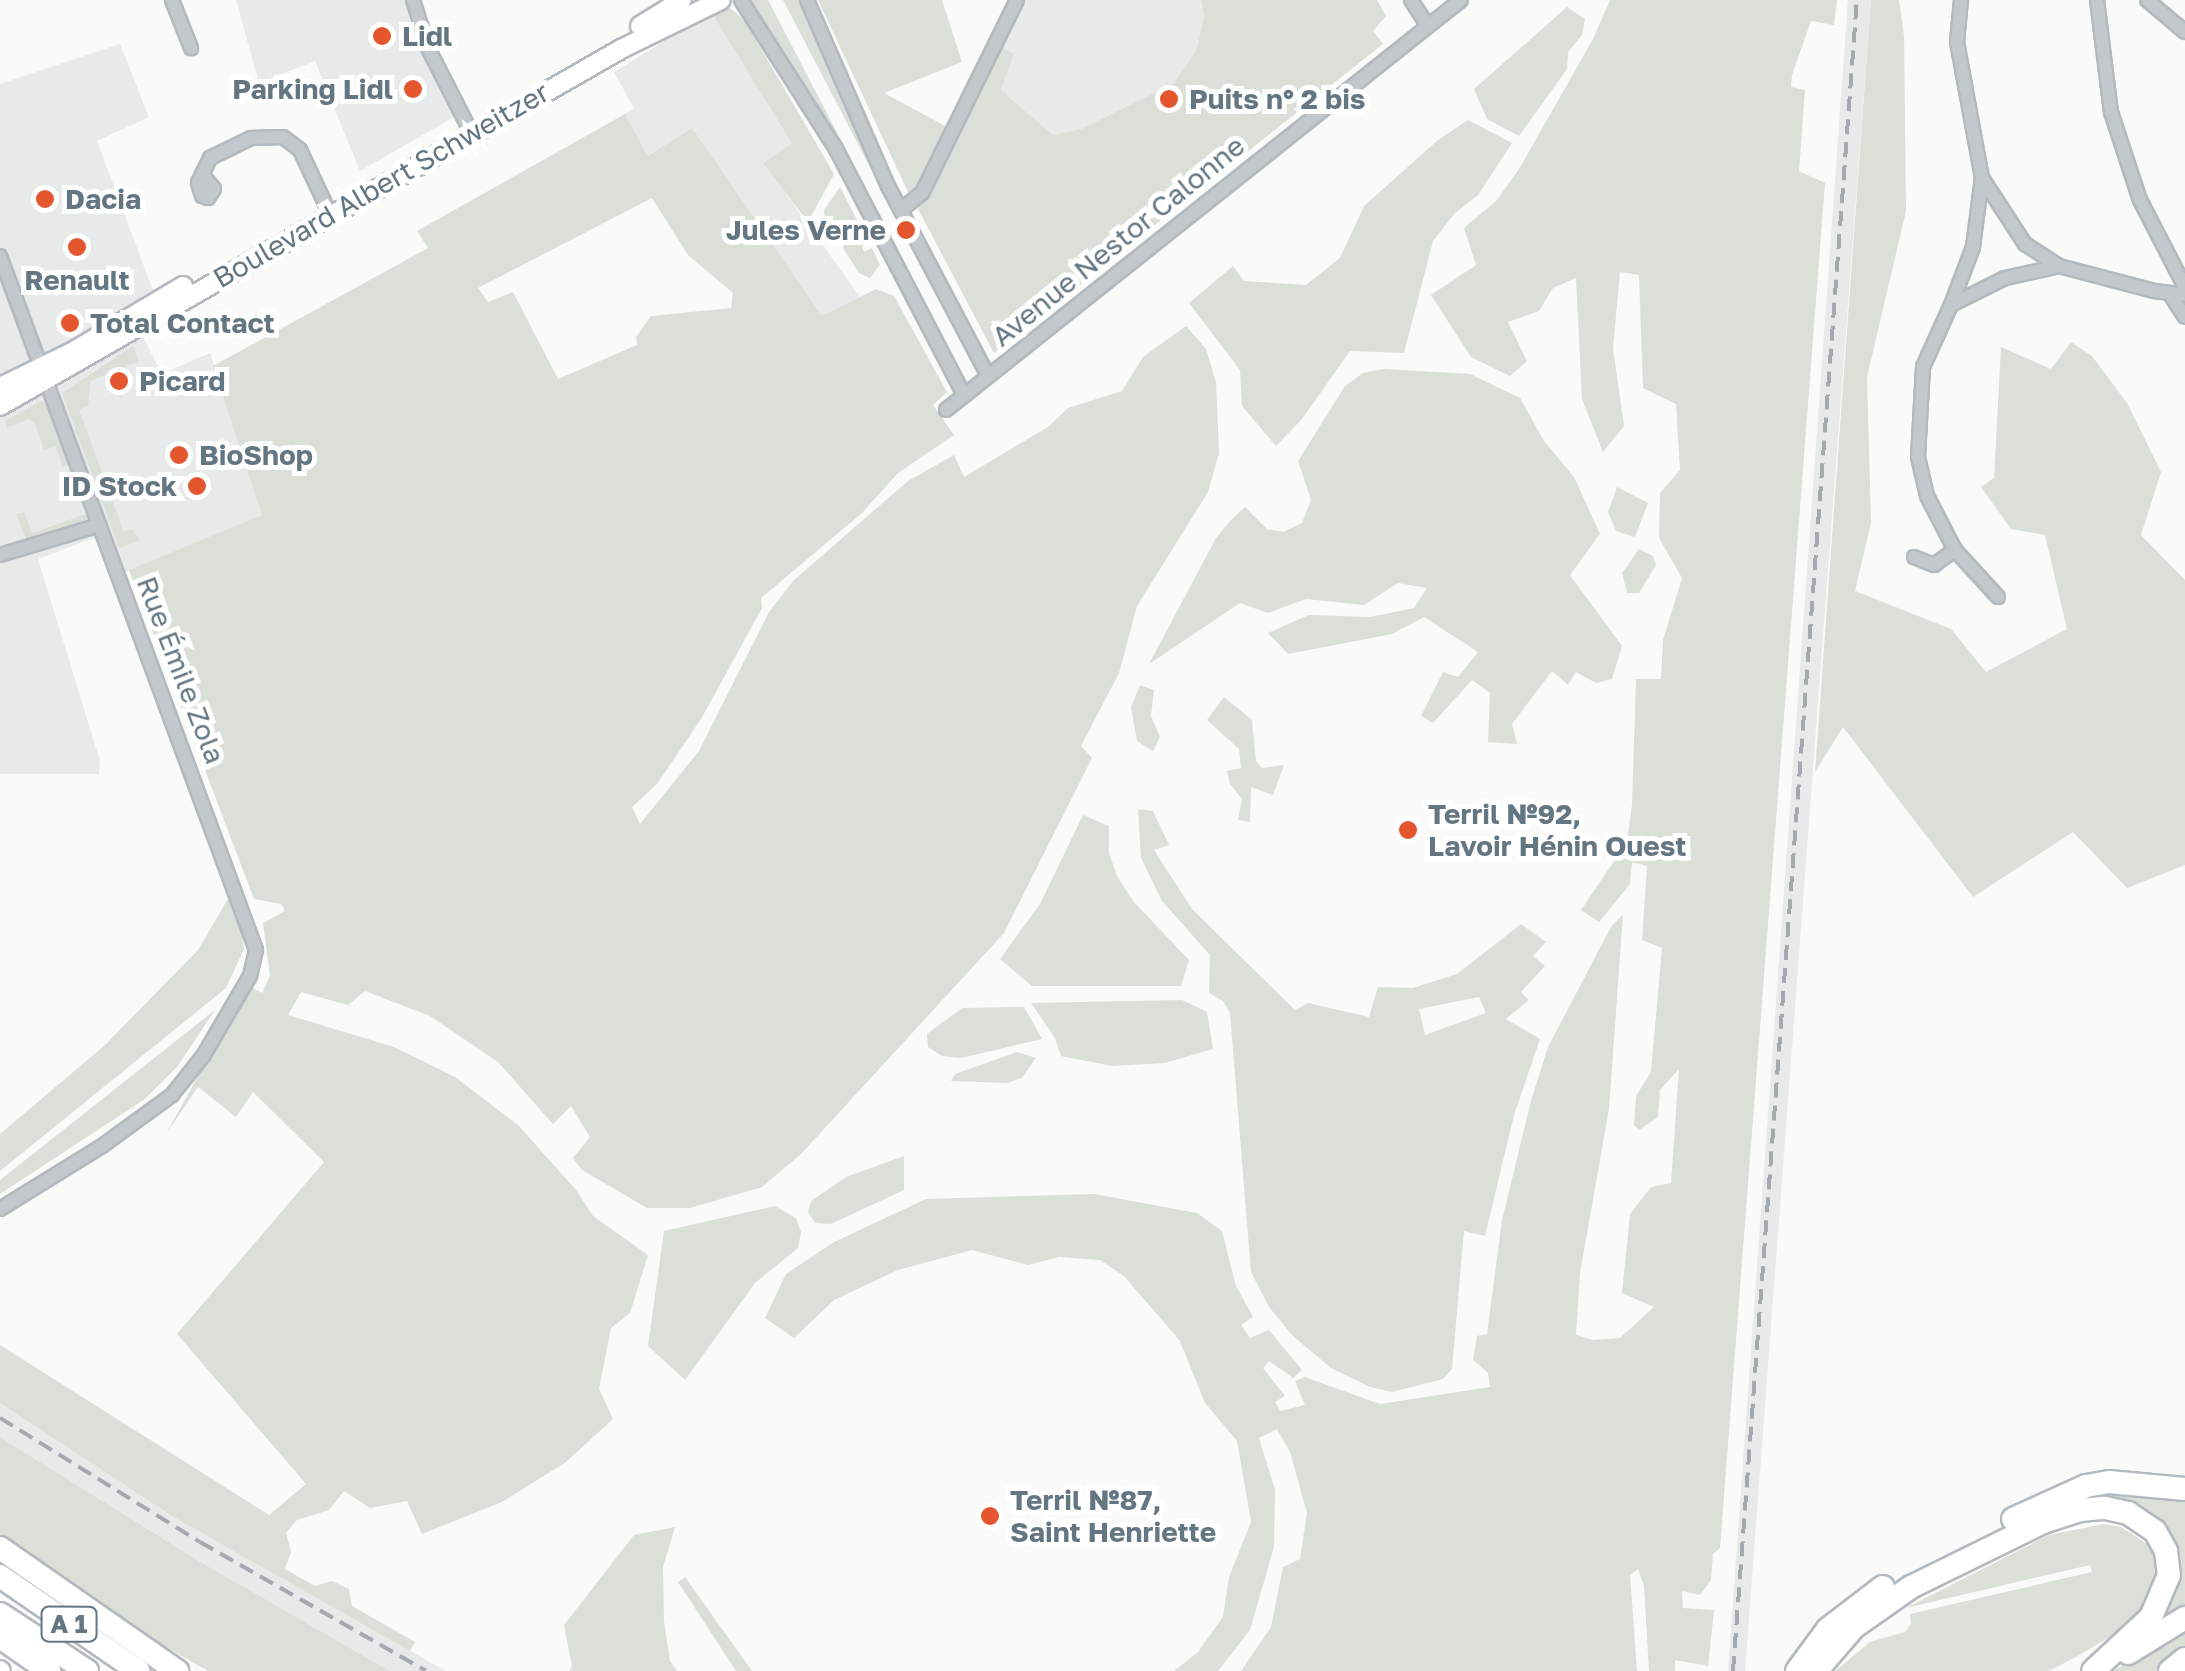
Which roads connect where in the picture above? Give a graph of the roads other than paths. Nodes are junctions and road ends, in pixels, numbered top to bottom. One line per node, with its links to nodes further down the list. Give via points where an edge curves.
1 (172, 0): 17 (street)
2 (413, 0): 18 (street, via 429,50)
3 (682, 0): 18 (main road, Boulevard Albert Schweitzer)
4 (700, 0): 14 (main road)
5 (721, 0): 14 (main road, Boulevard Albert Schweitzer)
6 (741, 0): 32 (street, via 836,149)
7 (807, 0): 22 (street)
8 (1017, 0): 22 (street, via 922,193)
9 (1410, 0): 15 (street)
10 (1461, 0): 15 (street, Avenue Nestor Calonne)
11 (1960, 0): 20 (street, via 1957,42)
12 (2097, 0): 25 (street, via 2111,112 2140,200)
13 (2147, 0): 16 (street)
14 (664, 25): 18 (main road, Boulevard Albert Schweitzer)
15 (1428, 26): 30 (street, Avenue Nestor Calonne)
16 (2185, 32)
17 (191, 48)
18 (469, 128): 21 (main road, Boulevard Albert Schweitzer)
19 (202, 174): 21 (street, via 206,161 228,147 278,135 300,150)
20 (1982, 178): 24 (street, via 2025,244); 27 (street, via 1974,246)
21 (327, 210): 29 (main road, Boulevard Albert Schweitzer)
22 (901, 210): 30 (street)
23 (0, 256): 29 (street, Rue Émile Zola)
24 (2060, 266): 26 (street); 27 (street, via 2005,278)
25 (2185, 291): 26 (street)
26 (2170, 294): 28 (street)
27 (1951, 305): 36 (street, via 1924,367 1918,457 1927,496)
28 (2185, 317)
29 (43, 375): 31 (main road); 33 (main road); 35 (street, Rue Émile Zola)
30 (988, 376): 32 (street, Avenue Nestor Calonne)
31 (0, 387)
32 (964, 395): 34 (street, Avenue Nestor Calonne)
33 (0, 406)
34 (946, 410)
35 (100, 524): 37 (street); 40 (street, Rue Émile Zola, via 256,956 204,1056 172,1095)
36 (1955, 550): 38 (street, via 1934,566); 39 (street)
37 (0, 555)
38 (1914, 558)
39 (1998, 597)
40 (0, 1209)
41 (2185, 1489): 54 (highway, via 2109,1482 2040,1506 1868,1597 1828,1629)
42 (0, 1548): 47 (highway)
43 (0, 1576): 51 (highway, A 1)
44 (0, 1614): 50 (highway, A 1)
45 (2185, 1618): 56 (highway)
46 (0, 1638): 49 (highway)
47 (139, 1642): 52 (highway); 53 (highway)
48 (2185, 1659): 57 (highway)
49 (49, 1671)
50 (87, 1671)
51 (138, 1671)
52 (177, 1671)
53 (194, 1671)
54 (1797, 1671)
55 (1816, 1671): 56 (highway, via 1854,1627 1911,1587 2043,1522 2105,1508 2128,1513 2155,1531 2170,1575 2151,1617)
56 (2094, 1671)
57 (2170, 1671)

